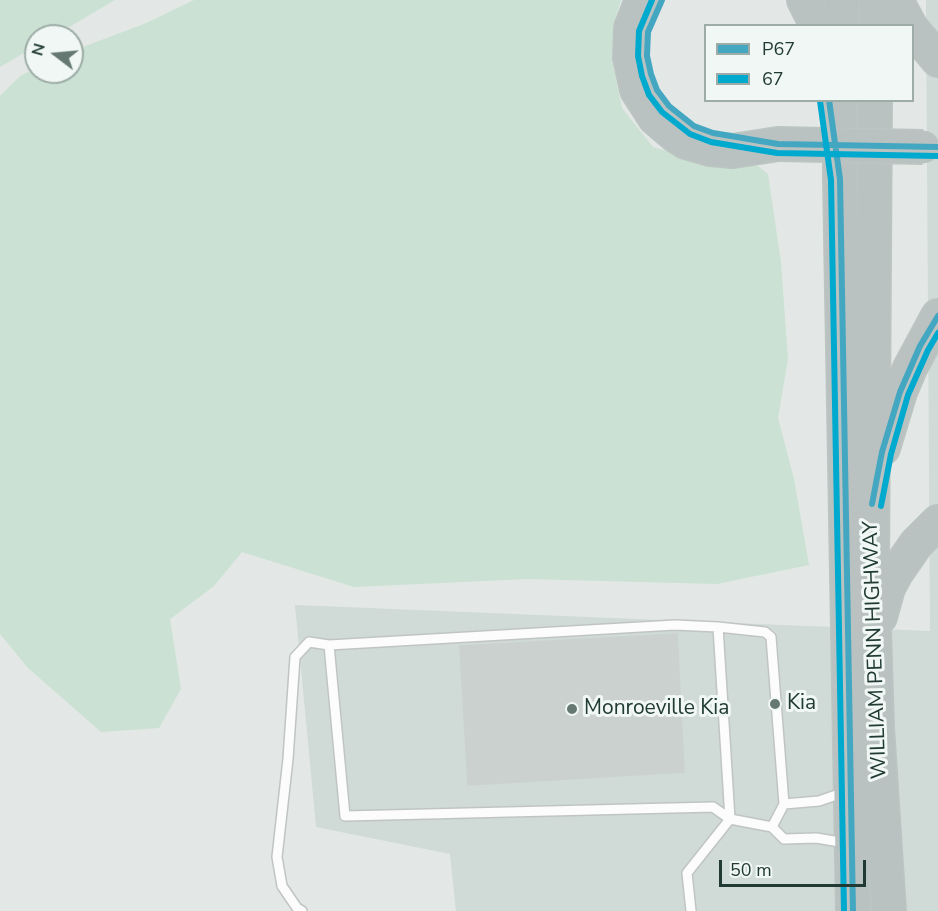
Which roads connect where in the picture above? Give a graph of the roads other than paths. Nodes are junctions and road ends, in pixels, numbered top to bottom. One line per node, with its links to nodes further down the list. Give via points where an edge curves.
1 (642, 0): 16 (highway, via 631,28 630,58 637,90 655,118 681,139 710,149 733,151)
2 (662, 0): 16 (highway, via 648,32 647,56 654,82 669,106 685,121 703,130)
3 (804, 0): 7 (highway)
4 (842, 0): 8 (highway)
5 (876, 0): 9 (highway)
6 (896, 0): 10 (highway)
7 (816, 24)
8 (841, 24)
9 (876, 24)
10 (909, 24)
11 (914, 31): 12 (highway)
12 (938, 60)
13 (829, 102): 18 (highway)
14 (840, 102): 18 (highway, WILLIAM PENN HIGHWAY)
15 (875, 102): 20 (highway, WILLIAM PENN HIGHWAY)
16 (778, 144): 17 (highway, bridge)
17 (930, 147)
18 (840, 179): 25 (highway, WILLIAM PENN HIGHWAY)
19 (938, 316): 20 (highway, via 900,392)
20 (872, 500): 23 (highway, WILLIAM PENN HIGHWAY)
21 (938, 522): 23 (highway, via 896,573)
22 (718, 627): 24 (lane, via 675,625); 26 (lane, via 765,632 771,637); 27 (lane)
23 (874, 642): 33 (highway, WILLIAM PENN HIGHWAY)
24 (329, 645): 27 (lane, via 345,816 713,807); 30 (lane, via 309,642 295,657 277,856 282,886)
25 (850, 790): 26 (lane, via 819,801); 29 (highway, WILLIAM PENN HIGHWAY)
26 (784, 804): 28 (lane)
27 (730, 819): 28 (lane); 31 (lane, via 687,873)
28 (772, 827): 29 (lane, via 784,839 816,838)
29 (852, 844): 32 (highway, WILLIAM PENN HIGHWAY)
30 (302, 911)
31 (691, 911)
32 (854, 911)
33 (889, 911)

